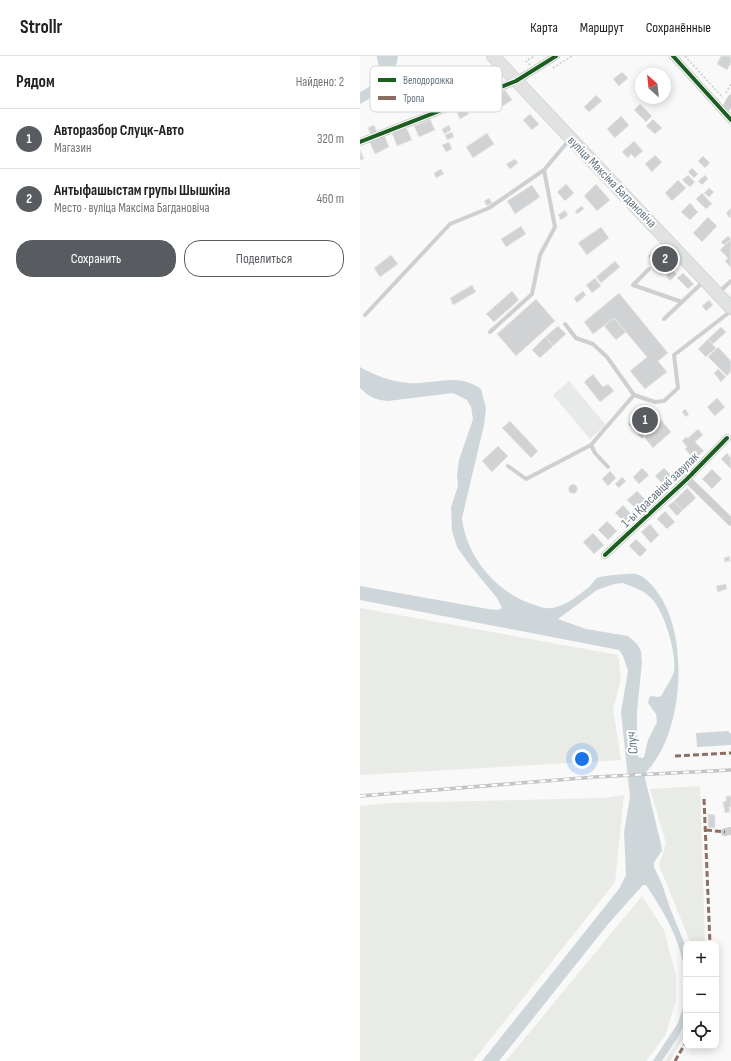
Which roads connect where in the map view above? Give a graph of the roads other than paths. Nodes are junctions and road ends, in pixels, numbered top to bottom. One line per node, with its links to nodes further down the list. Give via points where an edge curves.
1 (493, 56): 4 (main road, вуліца Максіма Багдановіча)
2 (556, 56): 4 (street)
3 (673, 56): 8 (street)
4 (516, 81): 5 (street); 10 (main road, вуліца Максіма Багдановіча)
5 (502, 86)
6 (731, 99): 8 (street)
7 (437, 112): 11 (street)
8 (724, 112): 9 (street)
9 (731, 120)
10 (570, 139): 12 (lane); 14 (main road, вуліца Максіма Багдановіча)
11 (360, 142)
12 (544, 170): 20 (lane, via 489,208 450,224); 23 (lane, via 555,227 540,255 532,294)
13 (649, 269): 17 (lane, via 633,285)
14 (705, 280): 16 (main road, вуліца Максіма Багдановіча); 17 (lane)
15 (731, 281): 16 (lane)
16 (718, 294): 18 (main road, вуліца Максіма Багдановіча)
17 (682, 302): 21 (lane)
18 (731, 308)
19 (731, 311): 24 (lane, via 674,355 678,388 664,401 655,402)
20 (365, 315)
21 (664, 319)
22 (565, 324): 24 (lane, via 576,338 594,344 607,357)
23 (490, 332)
24 (634, 395): 26 (lane)
25 (729, 440): 29 (street, 1-ы Красавіцкі завулак)
26 (591, 445): 27 (lane, via 526,479); 28 (lane)
27 (508, 466)
28 (608, 467)
29 (687, 479): 30 (street, 1-ы Красавіцкі завулак); 31 (street, 1-ы Красавіцкі завулак)
30 (731, 522)
31 (605, 555)

